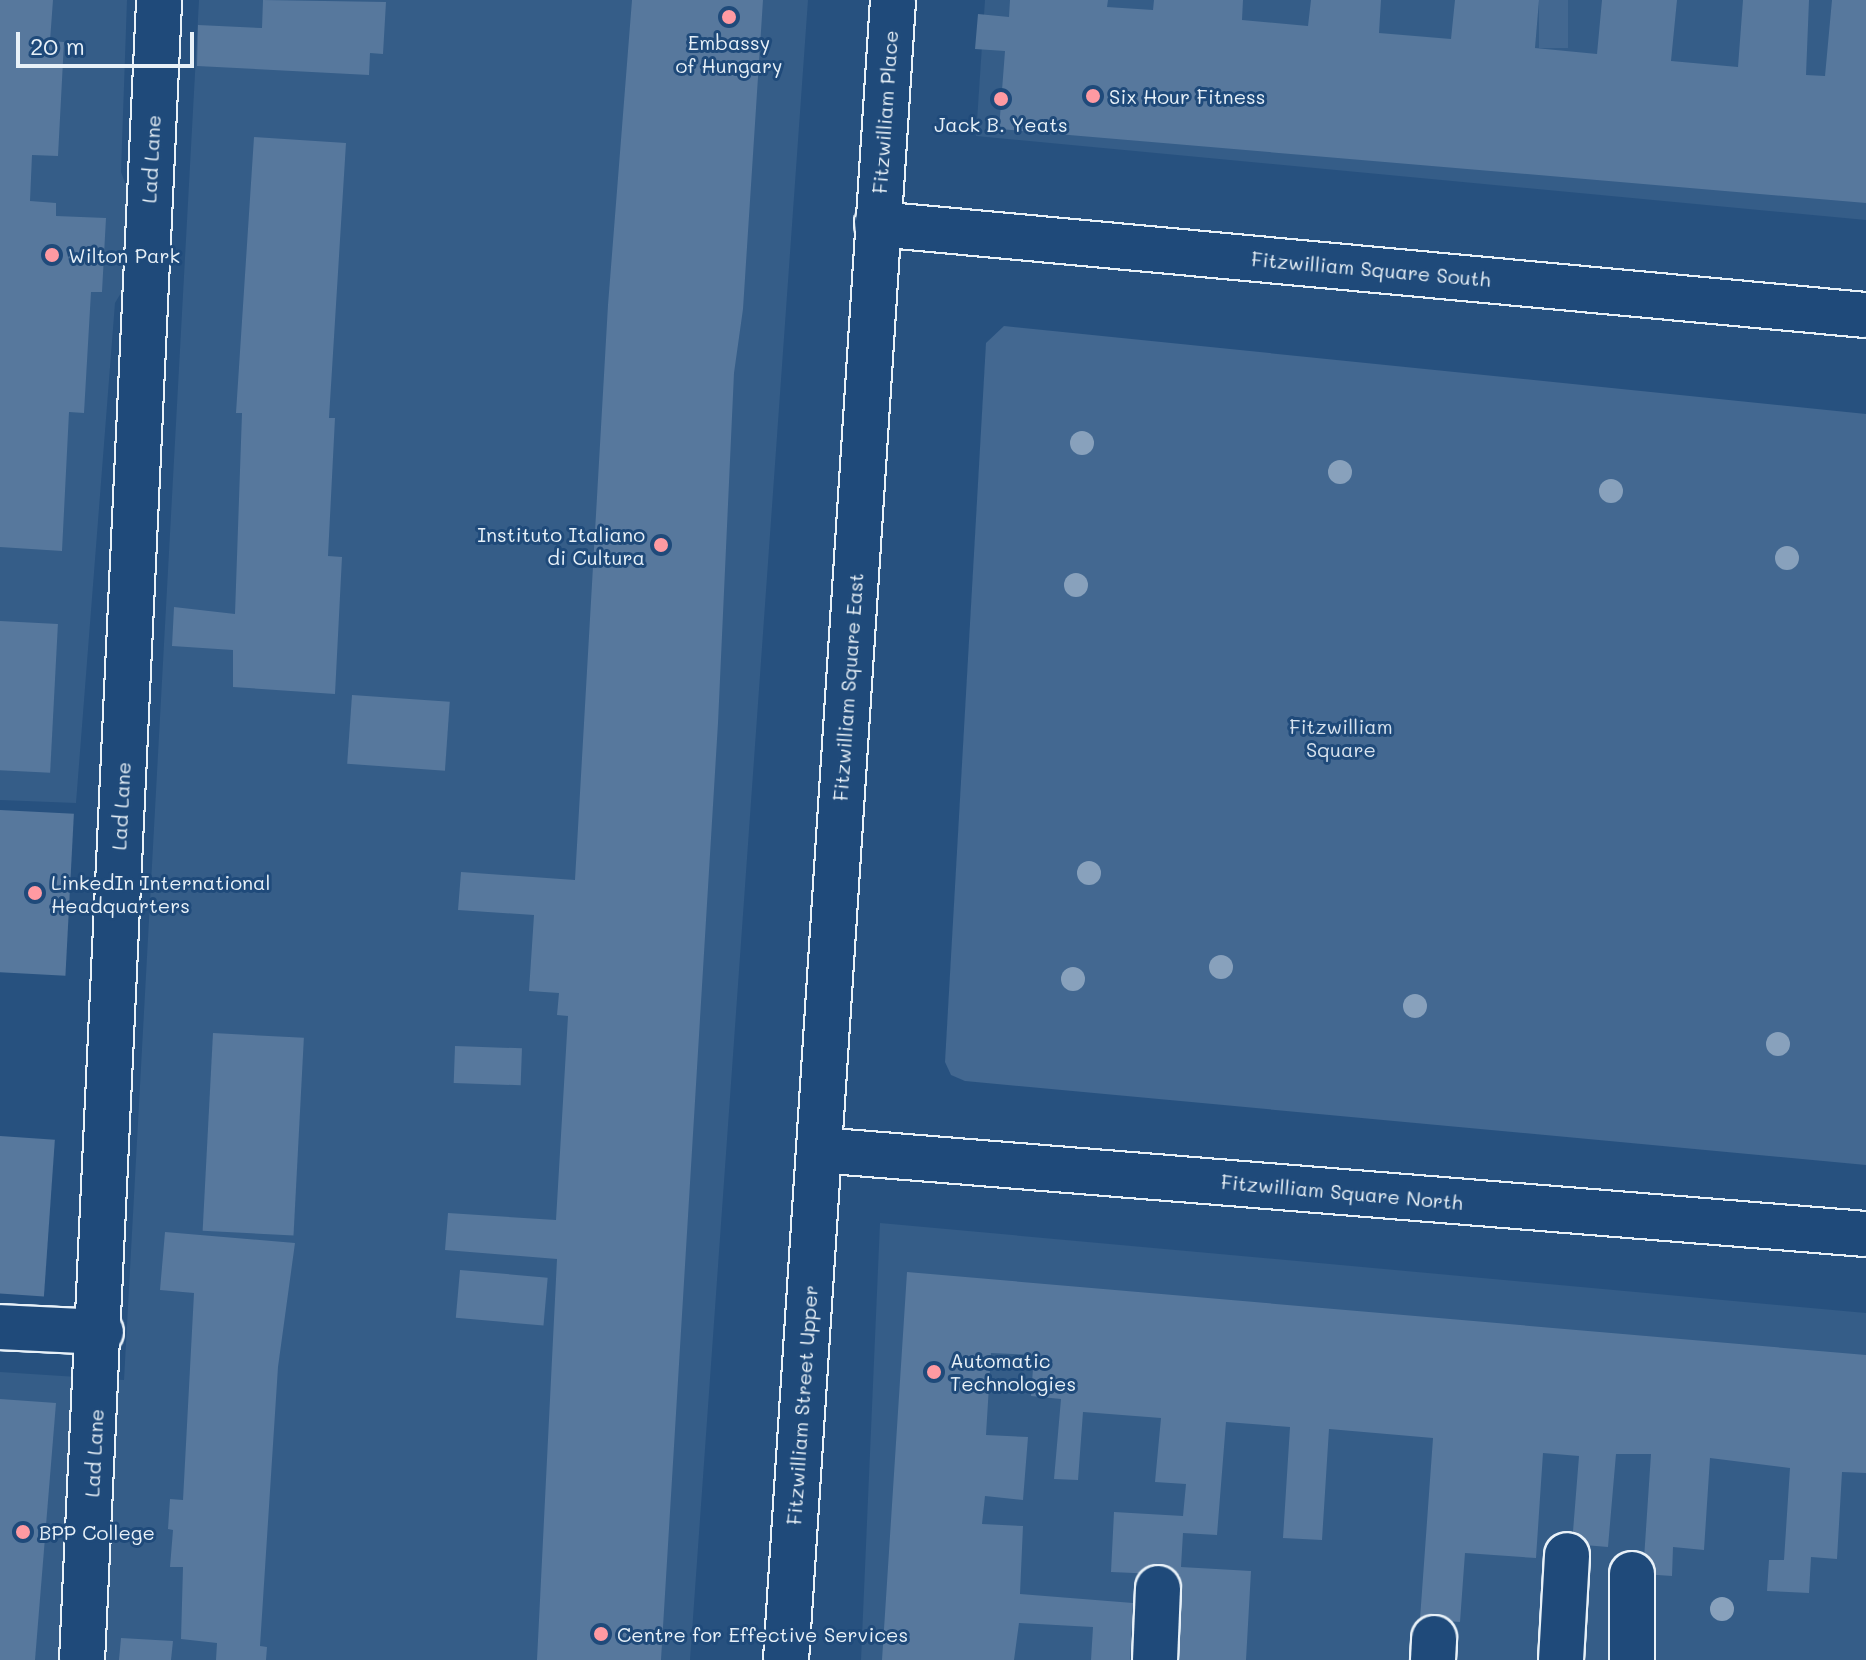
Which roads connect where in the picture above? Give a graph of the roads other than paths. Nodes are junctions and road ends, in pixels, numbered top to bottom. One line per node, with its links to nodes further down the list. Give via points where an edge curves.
1 (159, 0): 8 (street, Lad Lane)
2 (893, 0): 3 (street, Fitzwilliam Place)
3 (877, 224): 4 (street, Fitzwilliam Square South); 5 (street, Fitzwilliam Square East)
4 (1866, 315)
5 (819, 1150): 6 (street, Fitzwilliam Square North); 13 (street, Fitzwilliam Street Upper)
6 (1866, 1234)
7 (0, 1327): 8 (street)
8 (101, 1332): 12 (street, Lad Lane)
9 (1567, 1555): 15 (street)
10 (1632, 1574): 16 (street)
11 (1158, 1588): 14 (street)
12 (82, 1660)
13 (786, 1660)
14 (1155, 1660)
15 (1561, 1660)
16 (1632, 1660)

